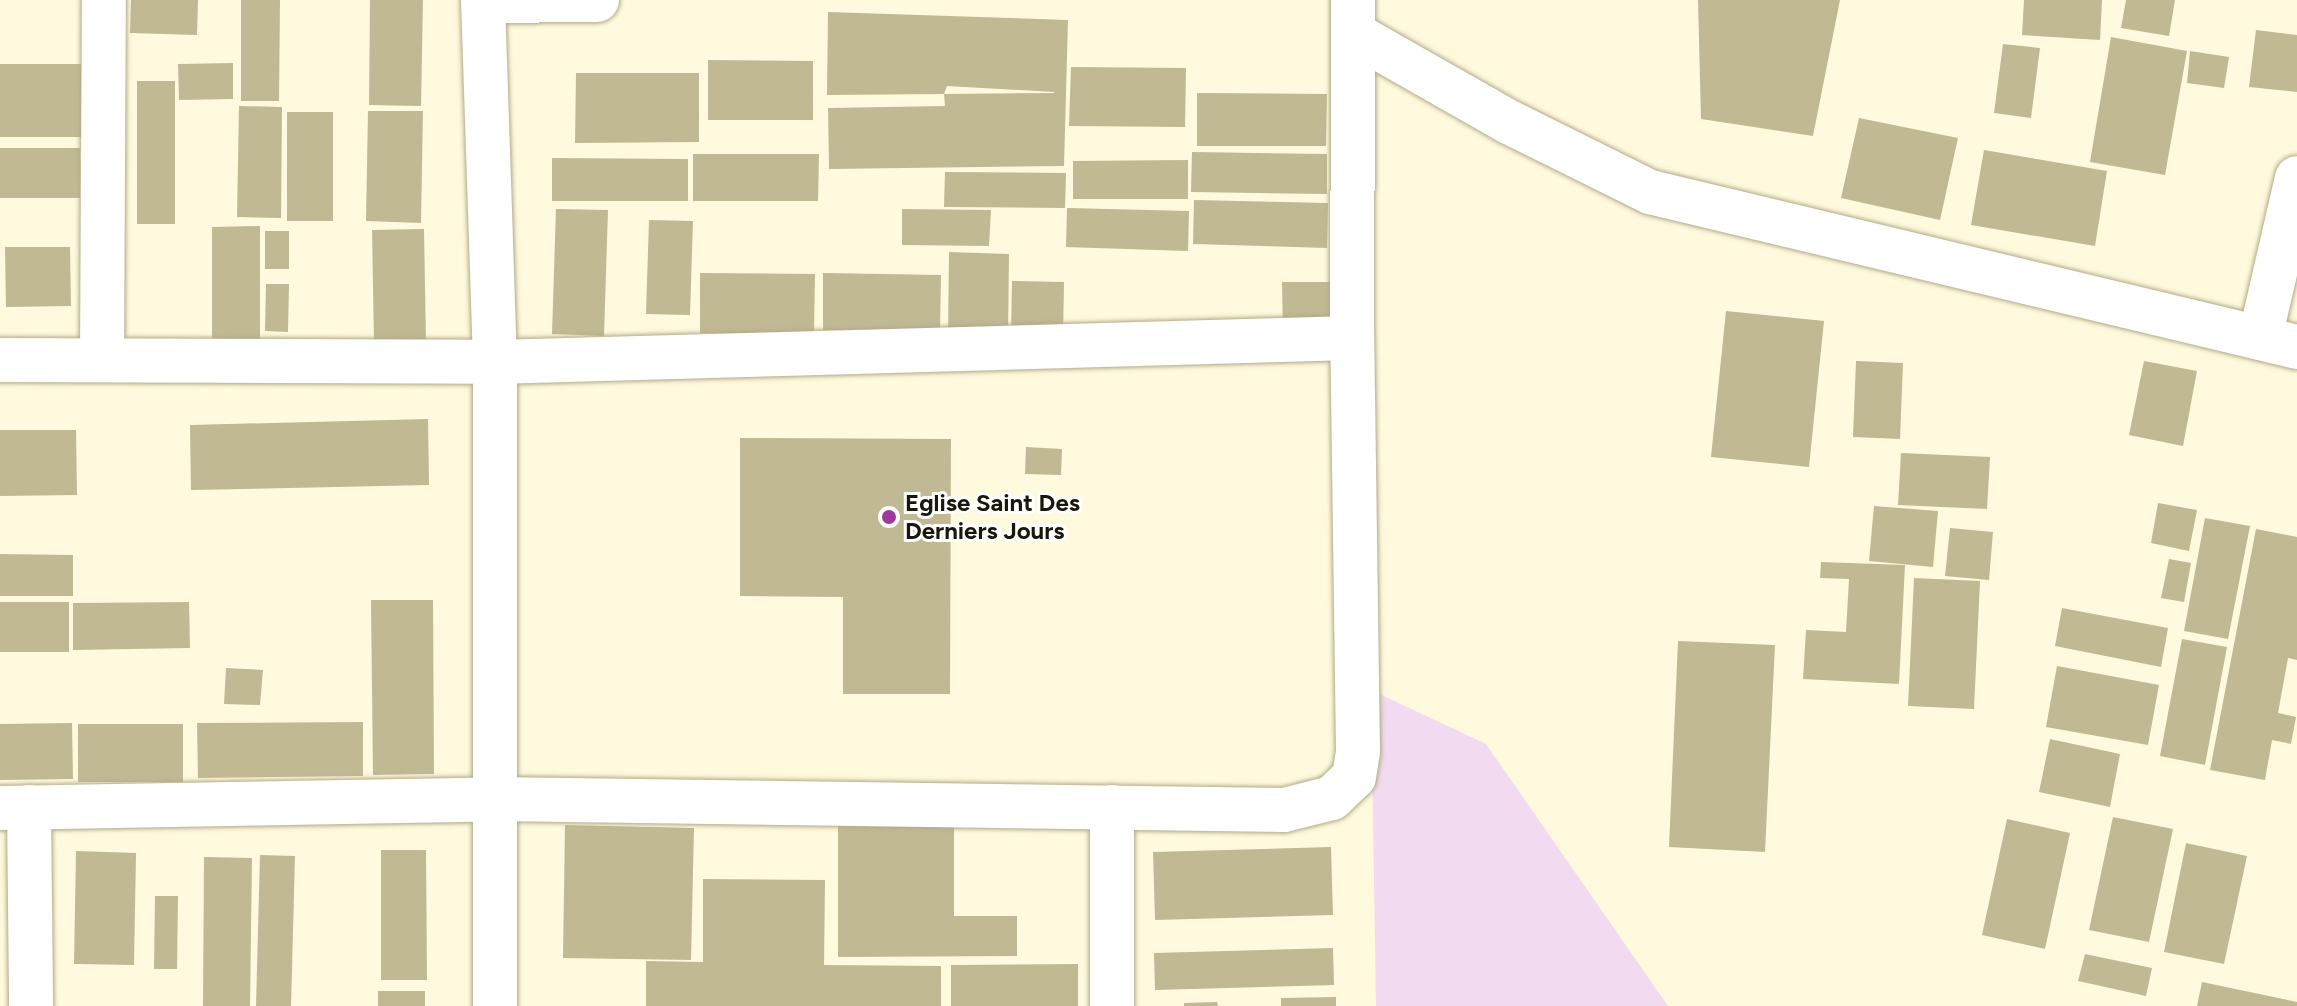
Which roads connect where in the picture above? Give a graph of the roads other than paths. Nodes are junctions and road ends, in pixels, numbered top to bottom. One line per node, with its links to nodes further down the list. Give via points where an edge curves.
1 (104, 0): 8 (street)
2 (483, 0): 3 (street); 10 (street)
3 (597, 0)
4 (1353, 17): 6 (street); 7 (street, via 1509,122 1650,192)
5 (2297, 178): 7 (street)
6 (1352, 338): 10 (street); 13 (street, via 1358,751 1354,777 1332,798 1284,810)
7 (2278, 342)
8 (102, 359): 9 (street); 10 (street)
9 (0, 360)
10 (495, 362): 11 (street)
11 (495, 799): 12 (street); 13 (street); 15 (street)
12 (14, 807): 14 (street)
13 (1112, 807): 16 (street)
14 (31, 1006)
15 (495, 1006)
16 (1112, 1006)

